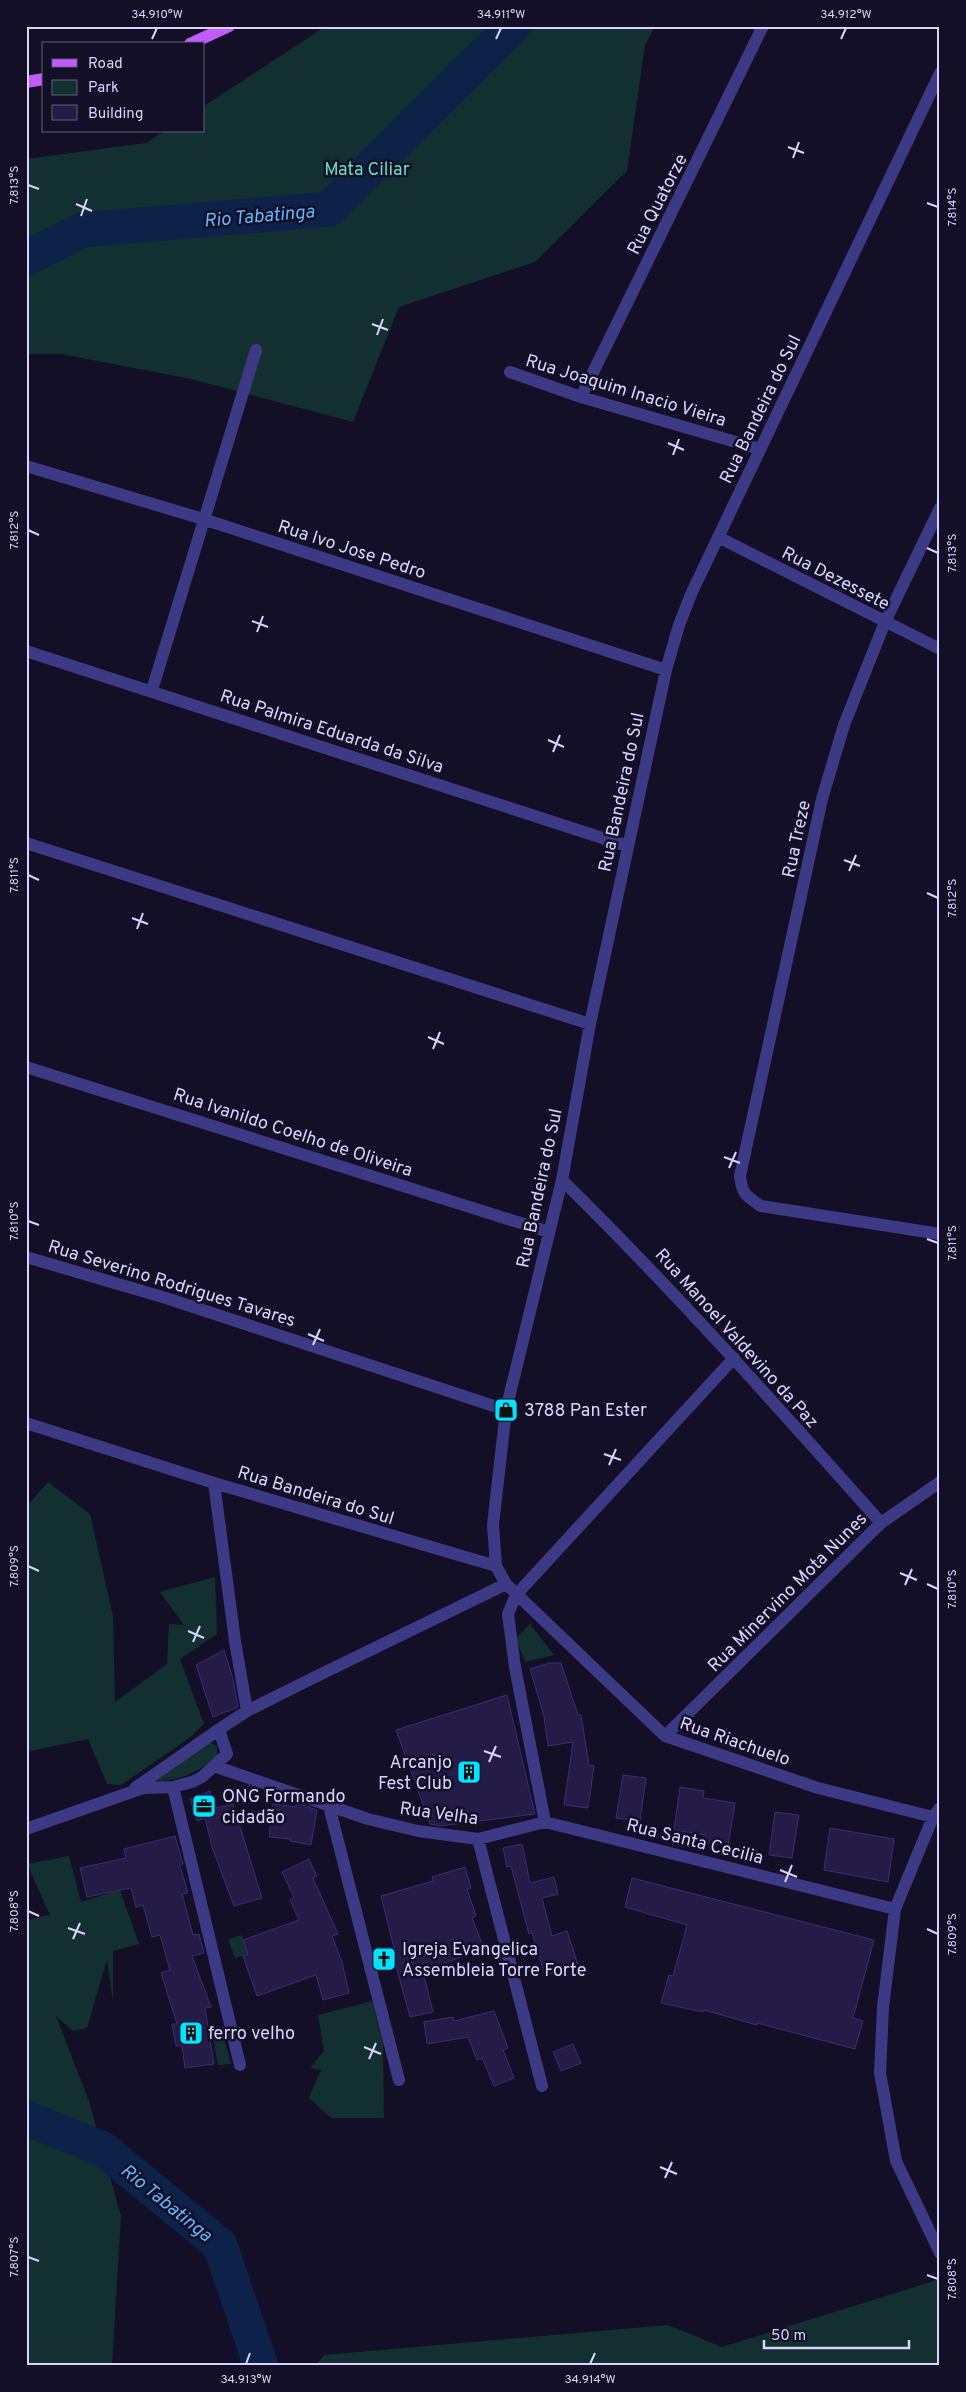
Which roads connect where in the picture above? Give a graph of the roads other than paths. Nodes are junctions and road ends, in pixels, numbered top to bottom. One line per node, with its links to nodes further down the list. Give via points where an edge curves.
1 (229, 26): 3 (main road)
2 (763, 26): 9 (street, Rua Quatorze)
3 (194, 42)
4 (940, 73): 10 (street, Rua Bandeira do Sul)
5 (42, 79): 6 (main road)
6 (26, 82)
7 (256, 350): 13 (street)
8 (510, 372): 9 (street, Rua Joaquim Inacio Vieira)
9 (580, 397): 10 (street, Rua Joaquim Inacio Vieira)
10 (760, 448): 14 (street, Rua Bandeira do Sul)
11 (26, 466): 13 (street, Rua Ivo Jose Pedro)
12 (940, 508): 15 (street, Rua Treze)
13 (203, 519): 18 (street, Rua Ivo Jose Pedro); 19 (street)
14 (718, 537): 15 (street, Rua Dezessete); 18 (street, Rua Bandeira do Sul, via 679,625)
15 (885, 622): 16 (street, Rua Dezessete); 25 (street, Rua Treze, via 844,725 822,799 740,1176 745,1194 761,1206)
16 (940, 649)
17 (26, 651): 19 (street, Rua Palmira Eduarda da Silva)
18 (666, 670): 21 (street, Rua Bandeira do Sul)
19 (152, 690): 21 (street, Rua Palmira Eduarda da Silva)
20 (26, 843): 22 (street)
21 (627, 846): 22 (street, Rua Bandeira do Sul)
22 (590, 1024): 24 (street, Rua Bandeira do Sul)
23 (26, 1067): 26 (street, Rua Ivanildo Coelho de Oliveira)
24 (562, 1180): 26 (street, Rua Bandeira do Sul); 28 (street, Rua Manoel Valdevino da Paz)
25 (939, 1231)
26 (548, 1232): 29 (street, Rua Bandeira do Sul)
27 (26, 1257): 29 (street, Rua Severino Rodrigues Tavares, via 166,1298)
28 (734, 1358): 33 (street, Rua Manoel Valdevino da Paz); 36 (street)
29 (506, 1410): 34 (street, Rua Bandeira do Sul, via 493,1525)
30 (26, 1423): 32 (street, Rua Bandeira do Sul)
31 (940, 1482): 33 (street, Rua Minervino Mota Nunes)
32 (214, 1483): 34 (street, Rua Bandeira do Sul); 37 (street, Rua Bandeira do Sul)
33 (881, 1523): 39 (street, Rua Minervino Mota Nunes)
34 (496, 1566): 35 (street, Rua Bandeira do Sul)
35 (506, 1584): 36 (street, Rua Bandeira do Sul); 37 (street)
36 (516, 1595): 39 (street, Rua Riachuelo); 45 (street, via 508,1614)
37 (247, 1711): 38 (street)
38 (221, 1728): 40 (street, via 227,1754); 42 (street)
39 (666, 1736): 44 (street, Rua Riachuelo, via 818,1788)
40 (214, 1766): 41 (street, via 202,1777); 43 (street, Rua Velha)
41 (173, 1787): 42 (street, via 143,1788); 49 (street)
42 (129, 1793): 46 (street)
43 (329, 1806): 47 (street, Rua Velha, via 418,1831); 50 (street)
44 (936, 1813): 48 (street)
45 (545, 1822): 47 (street, Rua Velha); 48 (street, Rua Santa Cecilia)
46 (26, 1829)
47 (478, 1839): 51 (street)
48 (894, 1909): 52 (street, via 883,2007 880,2073 896,2162)
49 (240, 2065)
50 (399, 2080)
51 (542, 2086)
52 (939, 2249)

